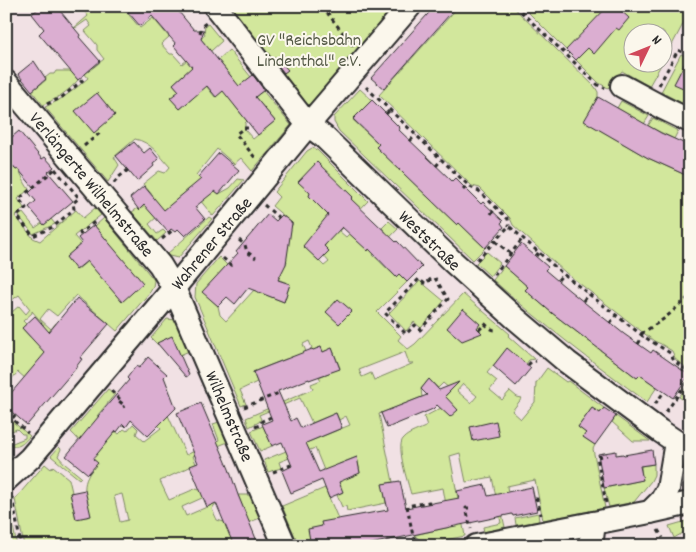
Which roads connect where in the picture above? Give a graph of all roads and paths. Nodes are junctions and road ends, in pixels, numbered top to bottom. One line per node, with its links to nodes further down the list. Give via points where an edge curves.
1 (215, 6): 15 (street, Weststraße)
2 (322, 6): 6 (path, via 361,56)
3 (410, 6): 6 (street, Wahrener Straße)
4 (517, 7): 9 (path, via 598,85 608,90)
5 (690, 56): 10 (path, via 678,50)
6 (358, 66): 12 (path); 15 (street, Wahrener Straße)
7 (84, 79): 11 (path, via 61,98)
8 (6, 82): 51 (street, Verlängerte Wilhelmstraße, via 160,265)
9 (622, 86): 14 (street)
10 (655, 92)
11 (44, 106)
12 (390, 110): 13 (path); 18 (path)
13 (386, 114)
14 (690, 121)
15 (308, 125): 24 (street, Wahrener Straße); 74 (street, Weststraße, via 515,318 567,362)
16 (248, 128): 24 (path, via 236,134)
17 (101, 132): 20 (path)
18 (416, 135): 19 (path); 21 (path)
19 (410, 141)
20 (80, 149)
21 (442, 159): 22 (path); 25 (path)
22 (436, 166)
23 (128, 170): 27 (path)
24 (270, 172): 51 (street, Wahrener Straße)
25 (468, 185): 28 (path); 30 (path, via 479,190)
26 (70, 186): 26 (path, via 55,169 19,199 26,208 17,216 33,236 53,227 74,209 73,203 79,198)
27 (111, 186)
28 (463, 190)
29 (260, 202): 33 (path)
30 (496, 207): 31 (path); 34 (path, via 508,218)
31 (490, 214)
32 (102, 216): 35 (path)
33 (279, 218)
34 (510, 226): 37 (path); 38 (path)
35 (81, 235)
36 (236, 237): 43 (path)
37 (523, 238): 39 (path); 40 (path)
38 (495, 241): 40 (path); 44 (path)
39 (539, 252): 42 (path); 46 (path)
40 (511, 254): 49 (path)
41 (220, 256): 45 (path)
42 (536, 256)
43 (256, 258)
44 (473, 264)
45 (233, 267)
46 (563, 274): 50 (path); 52 (path)
47 (435, 278): 48 (path, via 448,299 420,330 415,325 406,334 385,313 419,279 425,284)
48 (431, 279)
49 (490, 280)
50 (558, 280)
51 (174, 288): 78 (street, Wahrener Straße, via 30,458); 89 (street, Wilhelmstraße)
52 (588, 294): 54 (path); 55 (path)
53 (690, 296): 59 (path)
54 (583, 301)
55 (616, 316): 56 (path); 59 (path)
56 (610, 323)
57 (501, 326): 58 (path, via 492,330 485,324)
58 (479, 330)
59 (642, 335): 60 (path); 61 (path, via 670,353 673,362)
60 (638, 344)
61 (690, 372)
62 (690, 378): 70 (path)
63 (108, 389): 66 (path, via 121,400)
64 (278, 391): 67 (path)
65 (664, 392): 68 (path)
66 (123, 407)
67 (239, 409)
68 (652, 409)
69 (15, 415): 73 (path, via 12,419)
70 (663, 416)
71 (271, 417): 72 (path)
72 (250, 429)
73 (32, 436)
74 (683, 446): 84 (street, Weststraße)
75 (607, 455): 83 (path, via 597,457)
76 (291, 465): 77 (path)
77 (269, 474)
78 (7, 475): 88 (path)
79 (535, 499): 85 (path)
80 (690, 503): 84 (street)
81 (429, 504): 90 (path, via 407,506 413,536)
82 (469, 508): 87 (path, via 466,508)
83 (600, 515): 84 (street); 87 (street); 91 (street)
84 (654, 520): 86 (path)
85 (542, 521)
86 (663, 538)
87 (474, 540)
88 (21, 546)
89 (284, 546)
90 (422, 546)
91 (588, 546)

